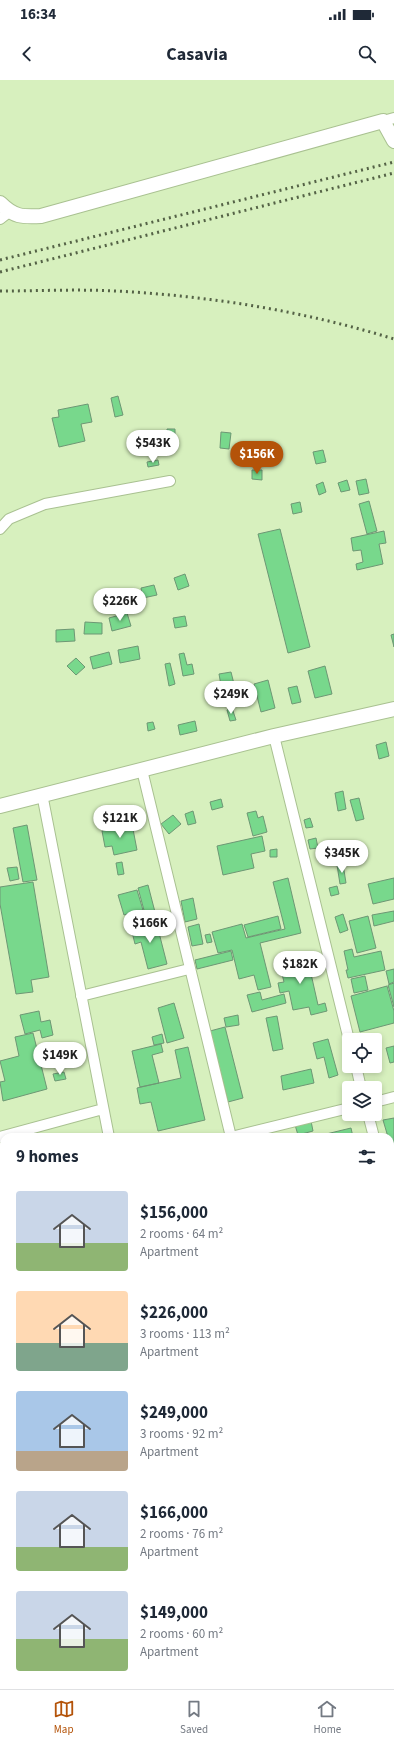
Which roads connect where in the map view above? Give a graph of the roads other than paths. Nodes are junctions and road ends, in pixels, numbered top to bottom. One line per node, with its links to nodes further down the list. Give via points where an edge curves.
1 (388, 120): 2 (main road); 3 (main road, via 41,216 24,217)
2 (394, 141)
3 (3, 211)
4 (170, 482): 5 (street, via 45,504 9,519)
5 (0, 529)
6 (394, 710): 7 (main road)
7 (274, 736): 8 (main road); 13 (street)
8 (142, 770): 9 (main road); 11 (street)
9 (42, 794): 10 (main road); 12 (street)
10 (0, 806)
11 (189, 969): 12 (street); 21 (street)
12 (81, 996): 16 (street)
13 (347, 1033)
14 (394, 1097): 15 (street)
15 (382, 1100)
16 (103, 1110): 19 (street); 20 (street)
17 (342, 1110): 22 (street)
18 (370, 1121): 23 (street)
19 (15, 1133)
20 (108, 1133)
21 (230, 1133)
22 (247, 1133)
23 (373, 1133)

